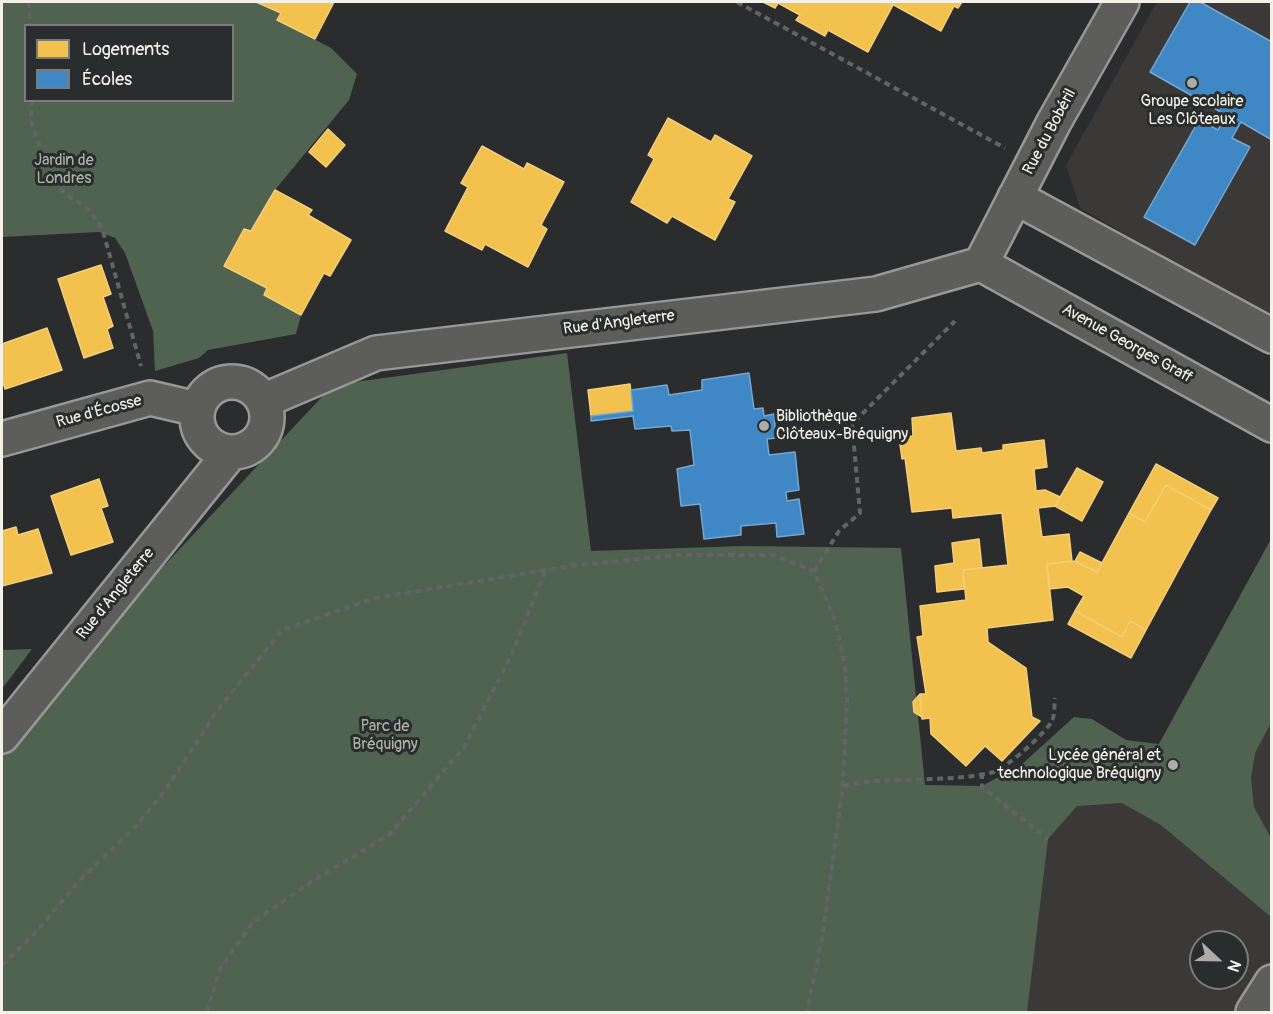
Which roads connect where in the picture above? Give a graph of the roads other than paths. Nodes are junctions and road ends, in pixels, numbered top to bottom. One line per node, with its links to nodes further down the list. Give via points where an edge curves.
1 (1122, 2): 2 (street, Rue du Bobéril)
2 (1015, 197): 3 (street, Rue du Bobéril); 4 (street)
3 (981, 264): 5 (street, Rue d'Angleterre, via 876,294 376,353); 7 (street, Avenue Georges Graff)
4 (1272, 336)
5 (263, 401): 6 (street, via 242,383 228,382 214,386); 9 (street, via 265,429 257,441)
6 (197, 409): 8 (street, Rue d'Écosse, via 150,398); 9 (street, via 197,421 208,443)
7 (1272, 425)
8 (2, 439)
9 (231, 452): 10 (street, Rue d'Angleterre)
10 (2, 736)
11 (1272, 982): 12 (street)
12 (1253, 1012)

